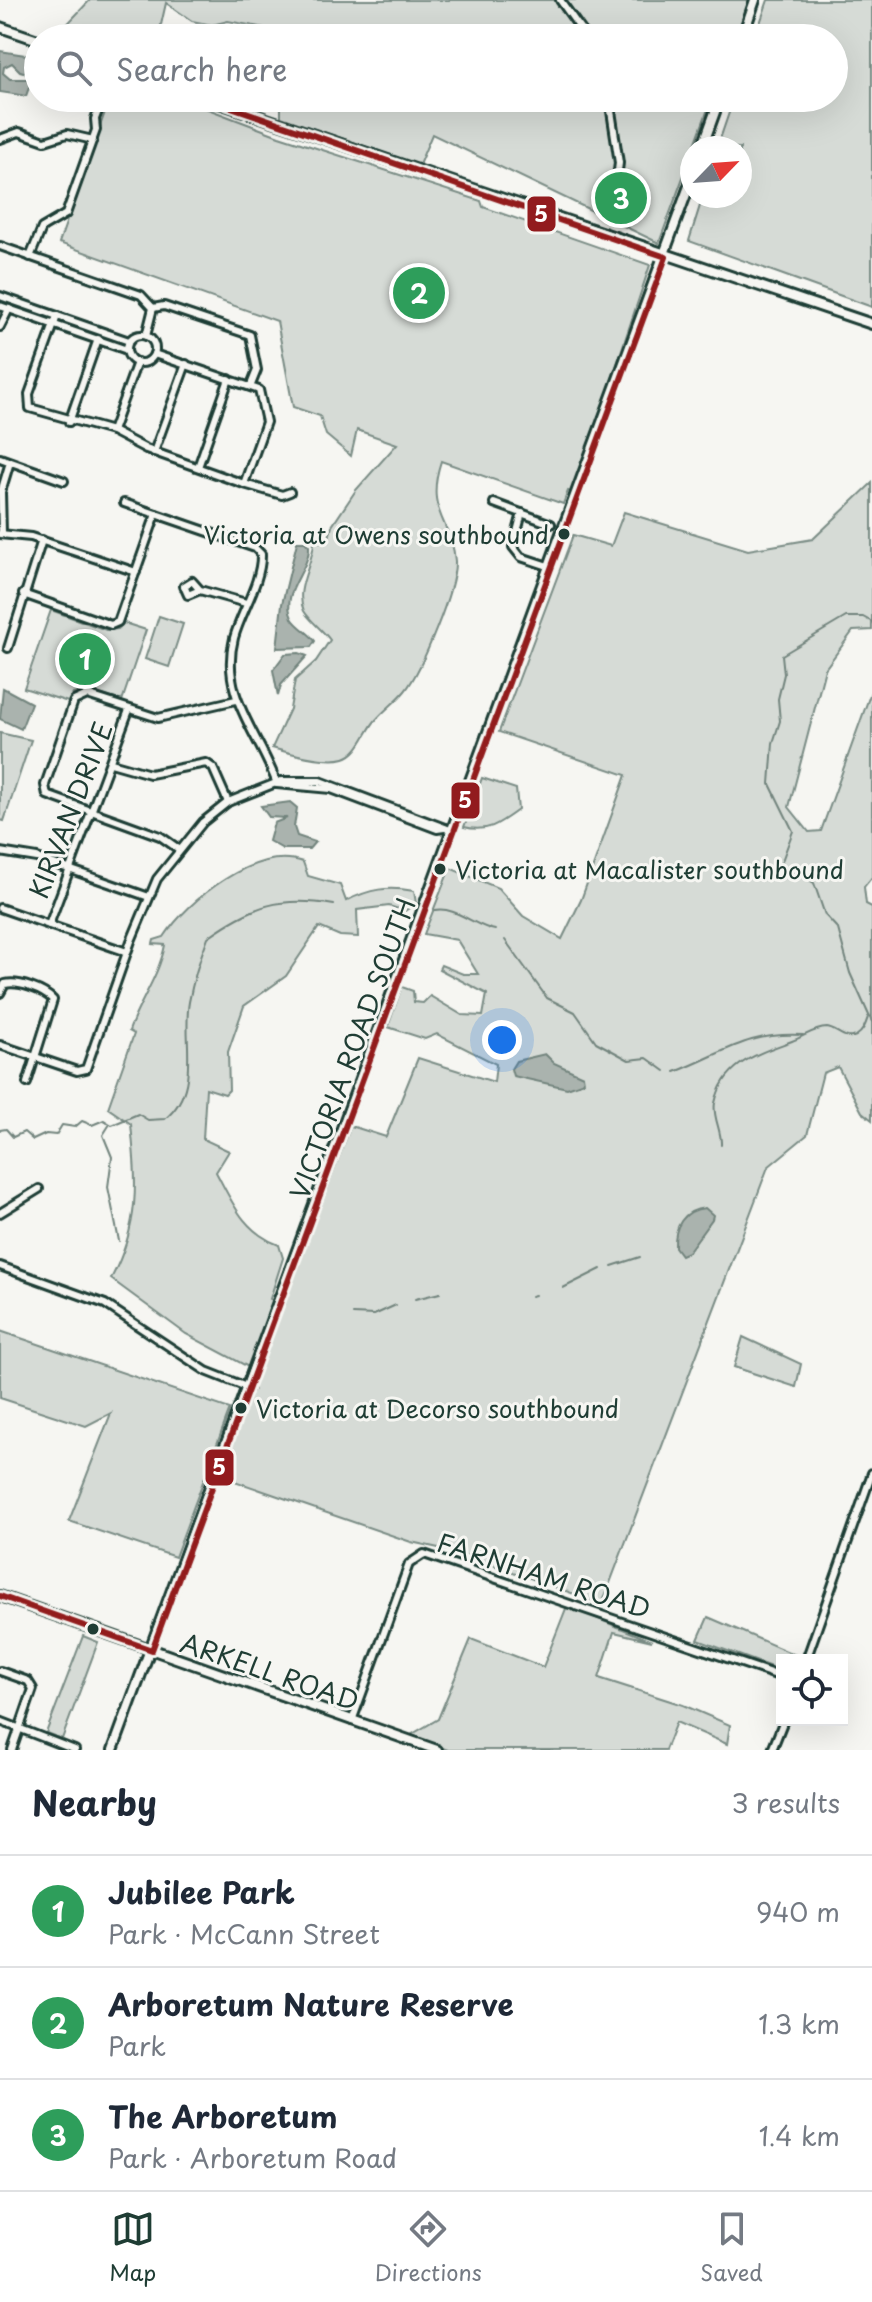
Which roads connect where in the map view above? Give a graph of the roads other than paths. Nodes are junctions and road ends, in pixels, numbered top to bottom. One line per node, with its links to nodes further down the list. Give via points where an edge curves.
1 (560, 0): 3 (street)
2 (755, 0): 4 (main road)
3 (577, 24)
4 (747, 24)
5 (0, 27): 6 (main road)
6 (24, 35)
7 (99, 112): 13 (street)
8 (246, 112): 18 (main road)
9 (611, 112): 14 (street, via 619,163)
10 (715, 112): 11 (main road)
11 (706, 136)
12 (0, 139): 13 (street, via 19,132 45,141 67,134)
13 (90, 139): 17 (street, via 66,214 42,228)
14 (614, 201)
15 (682, 208): 18 (main road, VICTORIA ROAD SOUTH)
16 (0, 246): 17 (street)
17 (30, 257): 22 (street, via 141,295)
18 (666, 257): 25 (main road); 54 (main road, VICTORIA ROAD SOUTH)
19 (0, 296): 20 (street)
20 (12, 300): 23 (street); 24 (street)
21 (0, 306): 23 (street)
22 (153, 308): 29 (street); 37 (street, via 164,306 250,335 257,370)
23 (8, 309): 26 (street); 27 (street)
24 (57, 316): 26 (street); 28 (street)
25 (872, 324)
26 (54, 325): 30 (street); 38 (street, via 28,403)
27 (0, 327)
28 (100, 332): 30 (street); 31 (street)
29 (146, 336): 31 (street); 33 (street, via 154,344)
30 (97, 340): 32 (street); 38 (street)
31 (129, 341): 32 (street)
32 (127, 350): 34 (street)
33 (154, 354): 34 (street); 35 (street)
34 (137, 362): 39 (street)
35 (186, 364): 36 (street); 40 (street)
36 (229, 379): 37 (street); 43 (street)
37 (251, 385): 45 (street, via 259,390 266,422)
38 (69, 422): 39 (street)
39 (112, 431): 40 (street)
40 (154, 452): 43 (street)
41 (0, 458): 42 (street)
42 (10, 462): 44 (street); 52 (street, via 1,492)
43 (198, 467): 45 (street)
44 (64, 481)
45 (244, 484): 46 (street, via 282,495)
46 (290, 492)
47 (124, 503): 50 (street)
48 (494, 503): 49 (street)
49 (522, 513): 51 (street); 54 (street, via 513,547 521,557)
50 (156, 514): 55 (street); 58 (street, via 258,550 261,560)
51 (551, 524)
52 (1, 533): 53 (street)
53 (42, 540): 55 (street); 57 (street)
54 (551, 567): 66 (main road, VICTORIA ROAD SOUTH)
55 (136, 572): 57 (street, via 121,617 111,625)
56 (200, 590): 58 (street)
57 (23, 594): 59 (street)
58 (246, 603): 60 (street, via 230,659)
59 (8, 648)
60 (236, 700): 61 (street, via 158,718); 63 (street)
61 (129, 710): 62 (street, KIRVAN DRIVE); 65 (street, via 87,695 77,697 45,785 52,799)
62 (111, 763): 64 (street, via 150,774 206,763); 65 (street, KIRVAN DRIVE)
63 (277, 784): 64 (street); 66 (street, via 320,781)
64 (228, 802): 67 (street)
65 (93, 813): 67 (street, via 160,836); 69 (street, KIRVAN DRIVE)
66 (448, 829): 81 (main road, VICTORIA ROAD SOUTH)
67 (180, 850): 70 (street)
68 (0, 852): 69 (street)
69 (68, 869): 70 (street); 72 (street, KIRVAN DRIVE)
70 (149, 897): 73 (street)
71 (0, 908): 72 (street)
72 (49, 925): 73 (street)
73 (127, 952): 76 (street, via 86,1069 77,1071)
74 (0, 993): 76 (street, via 14,982 52,998)
75 (0, 1045): 76 (street)
76 (35, 1057): 77 (street)
77 (27, 1083)
78 (39, 1189): 79 (street)
79 (0, 1213)
80 (0, 1266): 81 (street, via 105,1304 206,1371)
81 (249, 1388): 84 (main road, VICTORIA ROAD SOUTH)
82 (872, 1473): 85 (street)
83 (0, 1596): 84 (main road, ARKELL ROAD)
84 (152, 1650): 89 (main road, ARKELL ROAD); 94 (main road, VICTORIA ROAD SOUTH)
85 (808, 1654)
86 (0, 1671): 91 (street, via 28,1681 33,1689)
87 (776, 1675): 89 (street, FARNHAM ROAD, via 424,1554 409,1564)
88 (0, 1721): 91 (street)
89 (352, 1721): 95 (main road, ARKELL ROAD)
90 (782, 1726): 96 (street)
91 (20, 1728): 92 (street); 93 (street)
92 (12, 1750)
93 (75, 1750)
94 (113, 1750)
95 (437, 1750)
96 (772, 1750)

